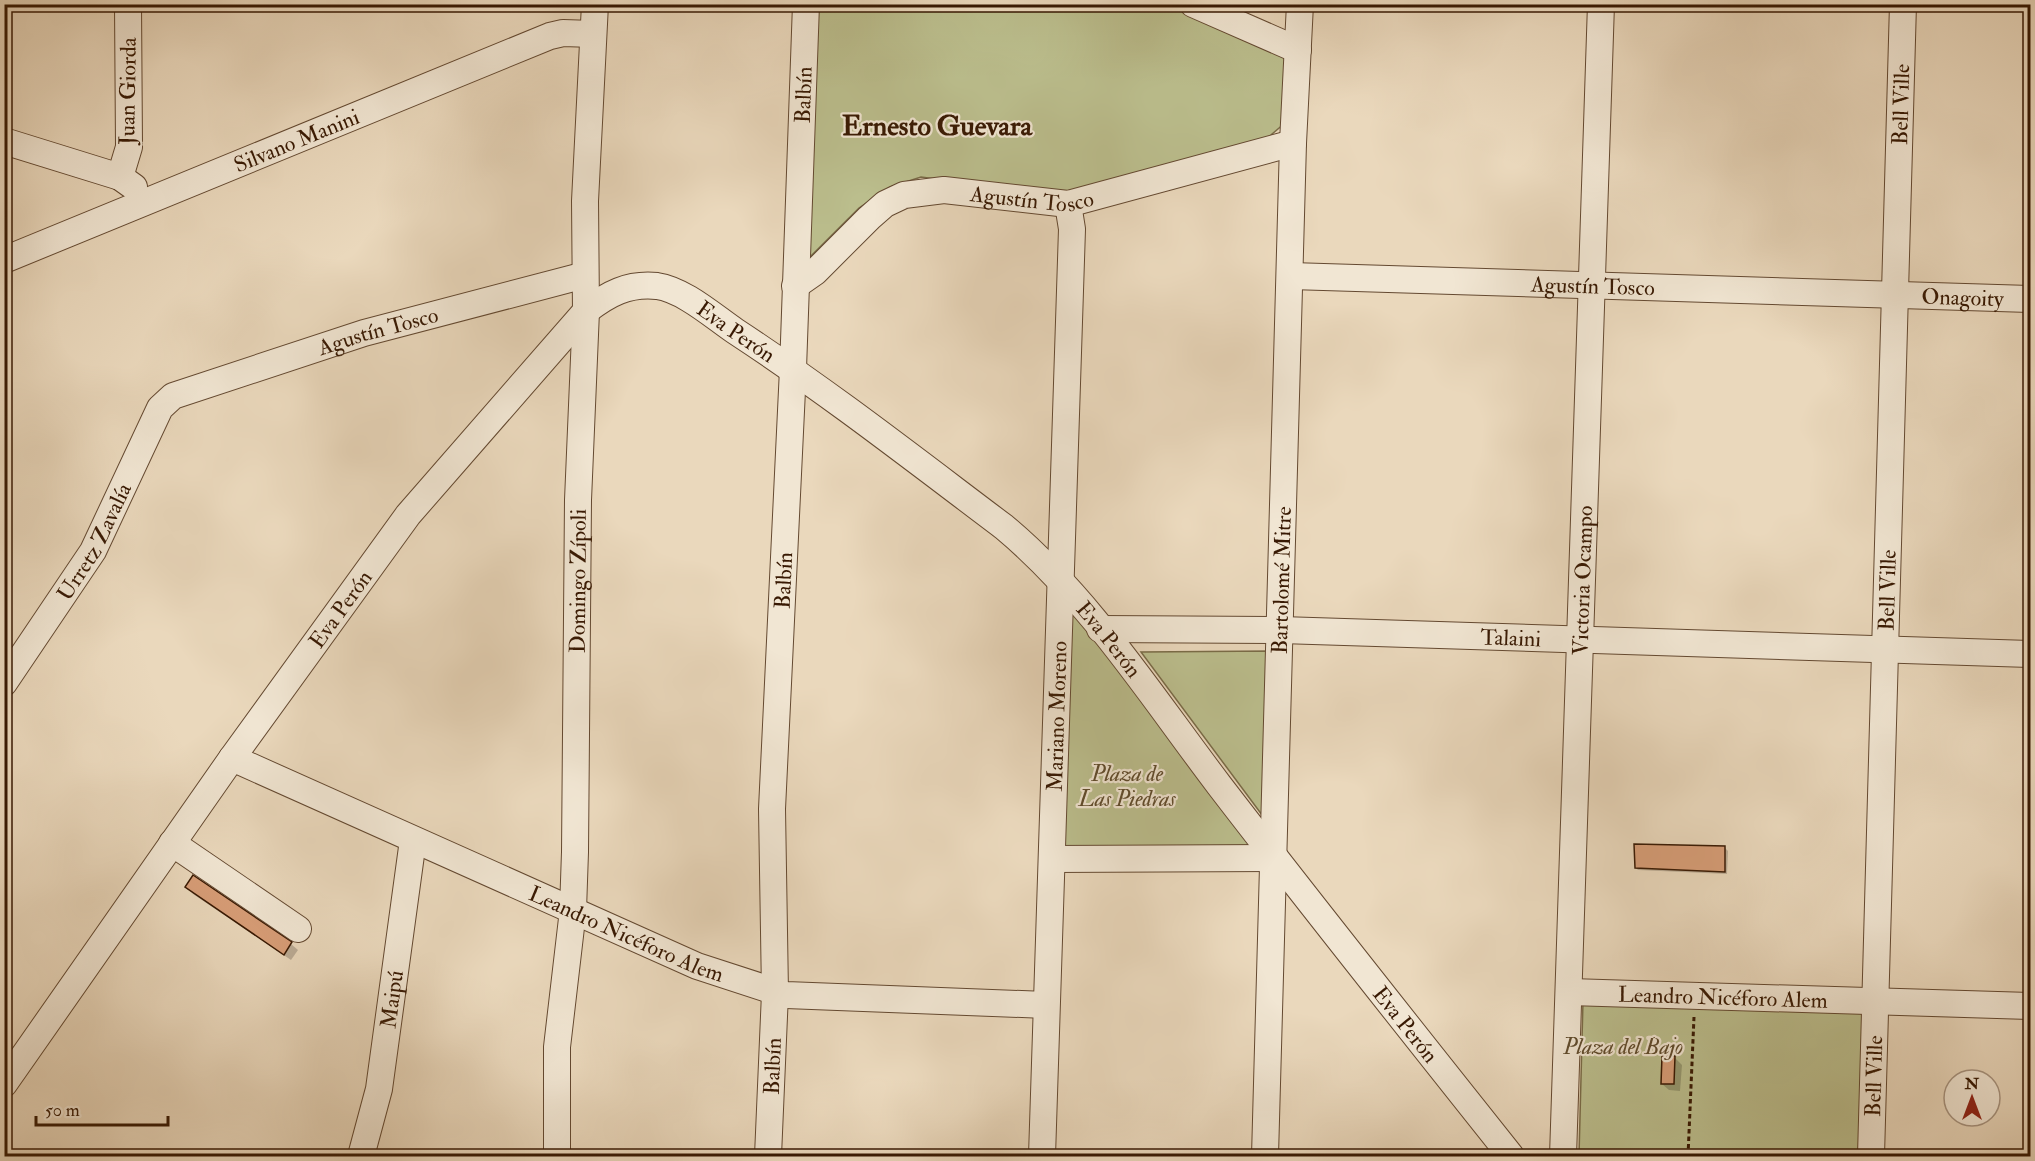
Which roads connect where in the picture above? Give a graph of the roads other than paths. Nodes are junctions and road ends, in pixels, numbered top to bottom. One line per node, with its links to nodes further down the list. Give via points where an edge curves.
1 (128, 4): 12 (street, Juan Giorda, via 129,147)
2 (595, 4): 8 (street, Domingo Zípoli)
3 (806, 4): 19 (street, Balbín)
4 (1193, 4): 9 (street)
5 (1300, 4): 9 (street, Bartolomé Mitre)
6 (1601, 4): 18 (street, Victoria Ocampo)
7 (1903, 15): 20 (street, Bell Ville)
8 (593, 34): 13 (street, Silvano Manini, via 550,36); 16 (street, Domingo Zípoli)
9 (1298, 50): 11 (street, Bartolomé Mitre)
10 (4, 141): 12 (street)
11 (1293, 143): 14 (street, Agustín Tosco); 17 (street, Bartolomé Mitre)
12 (120, 177): 13 (street)
13 (149, 202): 15 (street, Silvano Manini)
14 (1068, 204): 19 (street, Agustín Tosco, via 944,190 904,195 885,204 815,272); 25 (street, Mariano Moreno, via 1072,229)
15 (4, 260)
16 (585, 275): 22 (street, Domingo Zípoli); 24 (street, Agustín Tosco, via 364,333)
17 (1291, 276): 18 (street, Agustín Tosco); 27 (street, Bartolomé Mitre)
18 (1592, 285): 20 (street, Agustín Tosco); 28 (street, Victoria Ocampo)
19 (795, 286): 23 (street, Balbín)
20 (1895, 294): 21 (street, Onagoity); 29 (street, Bell Ville)
21 (2031, 299)
22 (586, 311): 23 (street, Eva Perón, via 621,288 659,286 692,302); 32 (street, Eva Perón, via 408,515); 37 (street, Domingo Zípoli, via 578,500)
23 (793, 369): 25 (street, Eva Perón, via 1004,527); 40 (street, Balbín, via 772,808)
24 (173, 396): 31 (street, Urretz Zavalía, via 160,408 93,551)
25 (1059, 580): 26 (street, Eva Perón); 36 (street, Mariano Moreno)
26 (1100, 629): 27 (street, Talaini); 35 (street, Eva Perón)
27 (1281, 630): 28 (street, Talaini); 35 (street, Bartolomé Mitre)
28 (1580, 640): 29 (street, Talaini); 39 (street, Victoria Ocampo)
29 (1886, 648): 30 (street, Talaini); 41 (street, Bell Ville)
30 (2031, 654)
31 (4, 683)
32 (232, 758): 33 (street, Leandro Nicéforo Alem); 34 (street, Eva Perón)
33 (413, 840): 37 (street, Leandro Nicéforo Alem); 45 (street, Maipú, via 379,1089)
34 (172, 843): 38 (street); 44 (street, Eva Perón)
35 (1275, 858): 36 (street); 49 (street, Bartolomé Mitre); 50 (street, Eva Perón)
36 (1052, 859): 42 (street, Mariano Moreno)
37 (573, 910): 40 (street, Leandro Nicéforo Alem, via 697,966); 46 (street, Domingo Zípoli, via 556,1047)
38 (298, 929)
39 (1570, 992): 41 (street, Leandro Nicéforo Alem); 51 (street, Victoria Ocampo)
40 (774, 993): 42 (street, Leandro Nicéforo Alem); 47 (street, Balbín)
41 (1876, 1002): 43 (street, Leandro Nicéforo Alem); 52 (street, Bell Ville)
42 (1046, 1005): 48 (street, Mariano Moreno)
43 (2031, 1006)
44 (4, 1084)
45 (361, 1156)
46 (557, 1156)
47 (768, 1156)
48 (1042, 1156)
49 (1265, 1156)
50 (1511, 1156)
51 (1563, 1156)
52 (1870, 1156)

